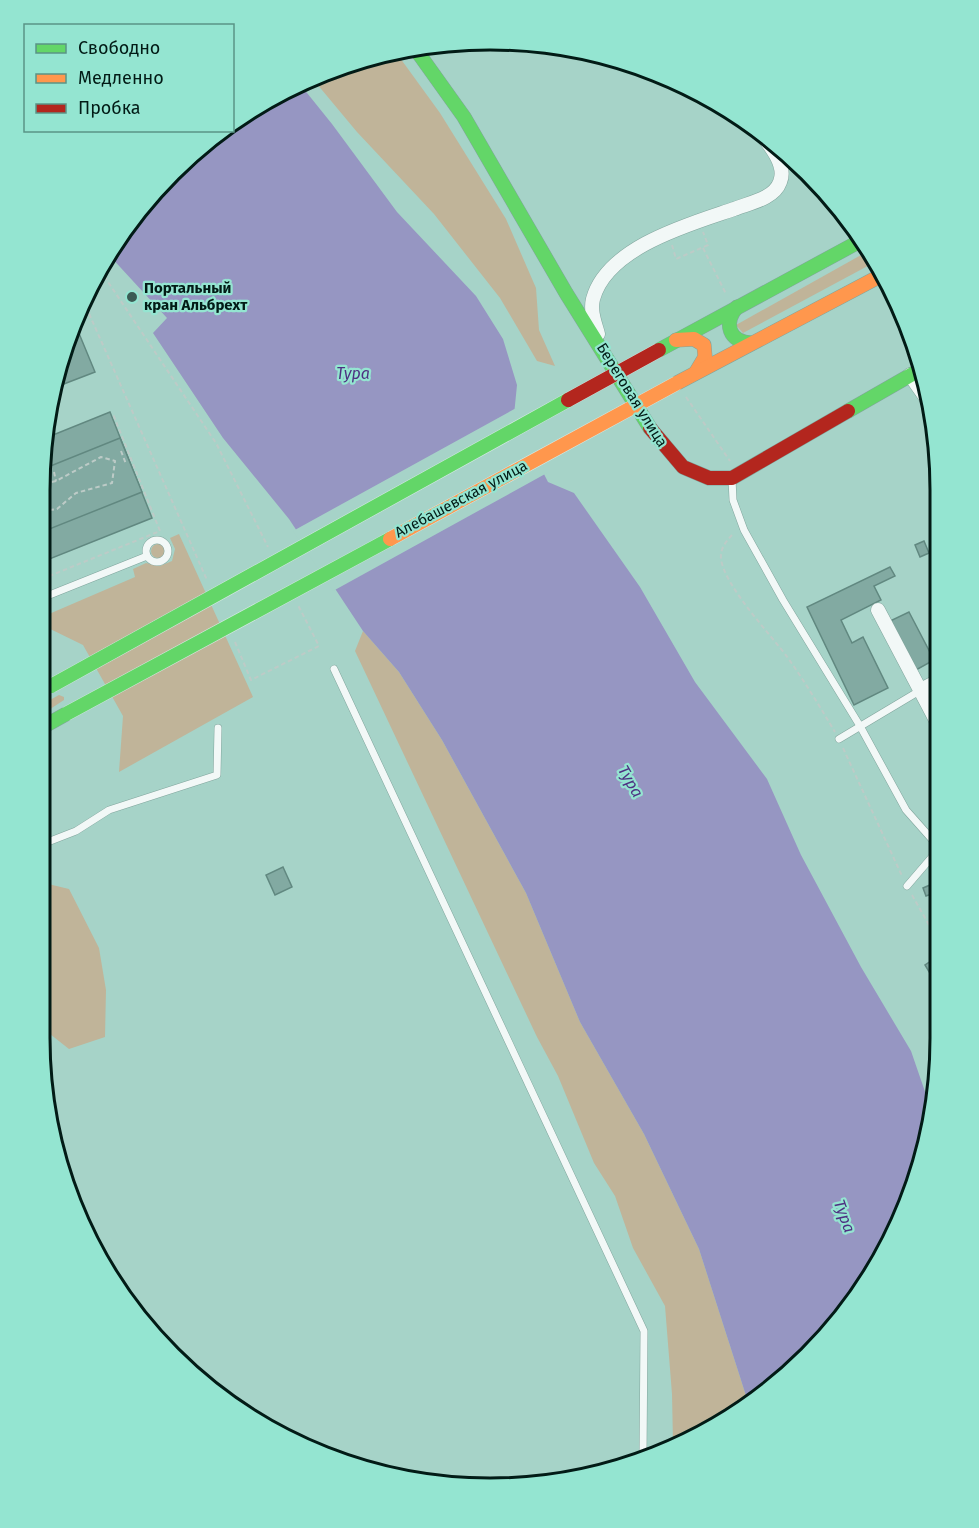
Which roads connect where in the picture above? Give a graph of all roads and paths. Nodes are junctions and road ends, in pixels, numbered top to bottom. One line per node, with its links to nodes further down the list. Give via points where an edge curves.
1 (420, 55): 14 (main road, Береговая улица, via 464,117)
2 (773, 153): 14 (street, via 782,172 780,183 771,193 648,242 631,250 615,265 593,299 593,317)
3 (854, 244): 10 (main road)
4 (708, 245): 5 (path)
5 (702, 248): 6 (path); 9 (path)
6 (676, 259)
7 (104, 276): 31 (path, via 216,443)
8 (875, 278): 13 (main road, Алебашевская улица)
9 (727, 297)
10 (737, 307): 12 (main road); 13 (main road, via 731,312 728,328 738,341)
11 (88, 311): 34 (path)
12 (676, 340): 15 (main road, via 693,337 702,342 706,358); 41 (main road, bridge)
13 (751, 343): 15 (main road, Алебашевская улица)
14 (602, 348): 25 (main road, Береговая улица, via 651,429 683,467 709,478)
15 (696, 372): 19 (main road, Алебашевская улица)
16 (914, 373): 17 (main road)
17 (910, 375): 18 (street); 25 (main road)
18 (917, 385)
19 (680, 388): 25 (path); 44 (main road, Алебашевская улица, bridge)
20 (113, 414): 33 (path, via 160,531)
21 (121, 451): 22 (path)
22 (124, 459): 23 (path); 24 (path)
23 (115, 461): 27 (path, via 101,457); 29 (path, via 112,483 76,493 57,509)
24 (126, 464)
25 (732, 471): 45 (lane, via 734,500 744,530)
26 (54, 472): 27 (path)
27 (56, 481): 28 (path)
28 (50, 482)
29 (50, 510)
30 (732, 535): 47 (path, via 722,548 721,560 732,582 766,634 787,657)
31 (272, 555)
32 (147, 556): 35 (lane)
33 (50, 576)
34 (208, 582)
35 (50, 595)
36 (298, 606): 38 (path, via 319,646 251,680)
37 (878, 610): 42 (street)
38 (232, 636)
39 (334, 669): 53 (lane, via 645,1331)
40 (930, 685): 42 (street)
41 (50, 687)
42 (921, 690): 43 (street); 45 (lane)
43 (930, 708)
44 (50, 723)
45 (860, 726): 47 (lane); 48 (lane, via 906,810)
46 (218, 728): 49 (lane, via 217,775 109,810 76,831)
47 (839, 739): 51 (path)
48 (930, 837)
49 (50, 841)
50 (930, 859): 51 (lane)
51 (907, 886): 52 (path)
52 (930, 927)
53 (643, 1451)

